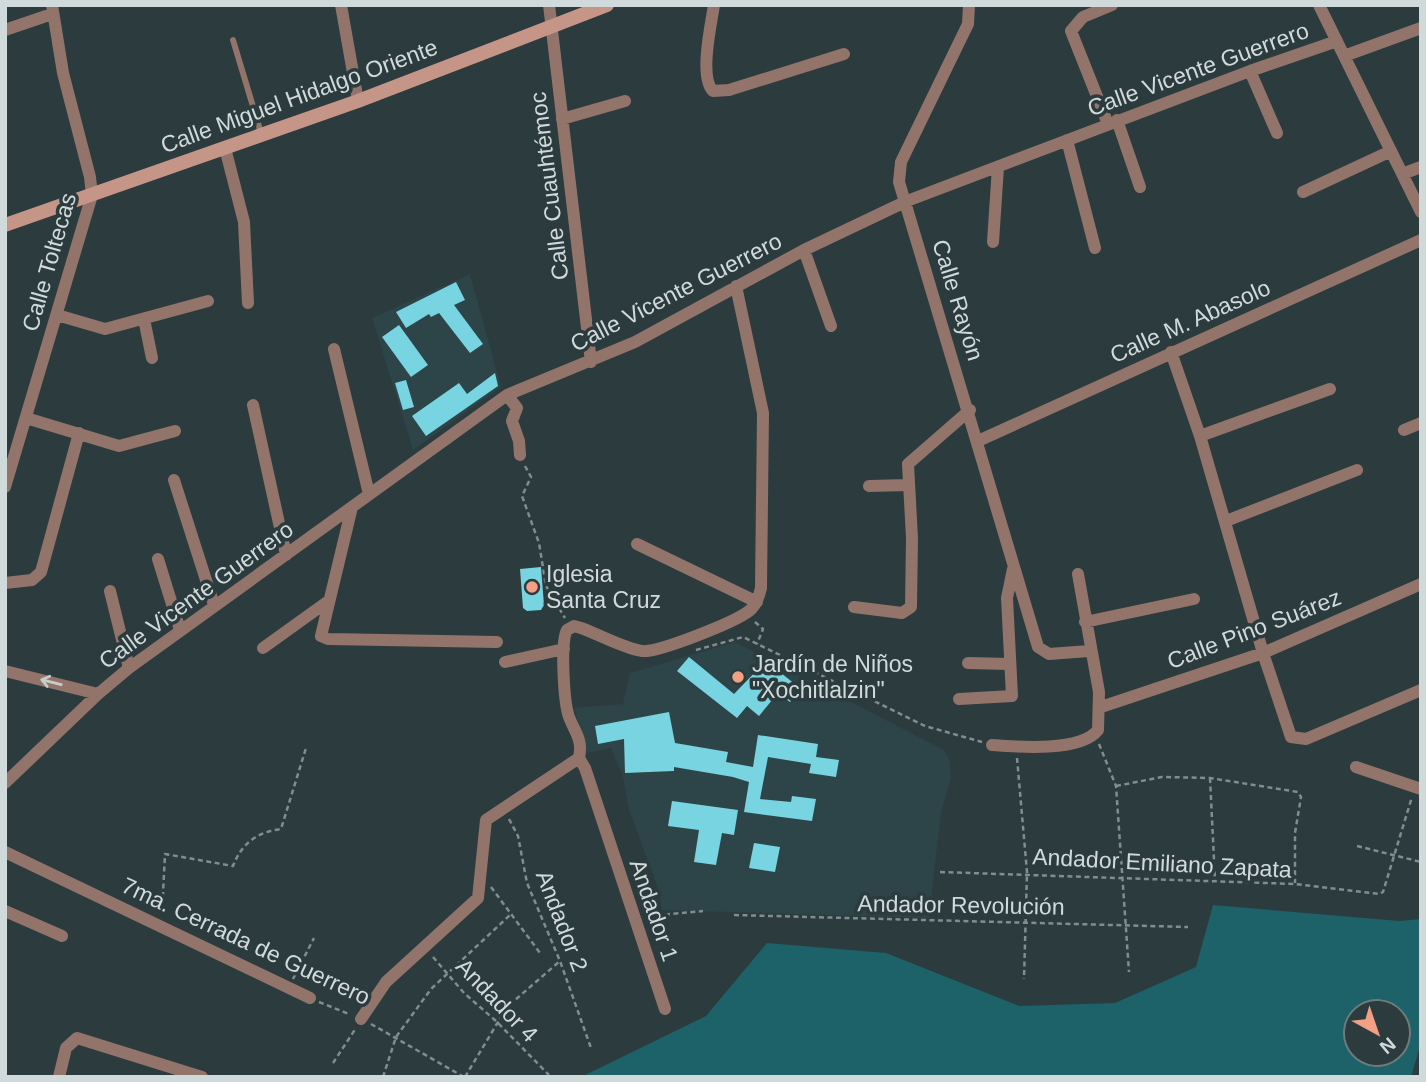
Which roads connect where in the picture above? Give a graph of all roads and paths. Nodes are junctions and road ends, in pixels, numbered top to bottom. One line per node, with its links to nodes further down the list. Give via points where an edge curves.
1 (341, 5): 17 (street)
2 (549, 5): 9 (street, Calle Cuauhtémoc)
3 (607, 5): 9 (street, Calle Miguel Hidalgo Oriente)
4 (714, 5): 14 (street, via 706,65 713,91)
5 (969, 5): 32 (street, Calle Rayón, via 968,24 901,162 899,182)
6 (1112, 5): 20 (street, via 1083,17 1071,31)
7 (1319, 5): 13 (street)
8 (52, 10): 11 (street); 31 (street, Calle Toltecas)
9 (551, 26): 17 (street, Calle Miguel Hidalgo Oriente); 19 (street, Calle Cuauhtémoc)
10 (1421, 28): 15 (street)
11 (5, 30)
12 (233, 40): 22 (lane)
13 (1337, 41): 15 (street); 16 (street, Calle Vicente Guerrero)
14 (844, 54)
15 (1344, 56): 25 (street)
16 (1250, 71): 20 (street, Calle Vicente Guerrero); 21 (street)
17 (358, 101): 22 (street, Calle Miguel Hidalgo Oriente)
18 (625, 101): 19 (street)
19 (562, 119): 48 (street, Calle Cuauhtémoc)
20 (1113, 122): 23 (street, Calle Vicente Guerrero); 29 (street)
21 (1277, 133)
22 (261, 135): 24 (street, Calle Miguel Hidalgo Oriente)
23 (1067, 140): 27 (street, Calle Vicente Guerrero); 37 (street)
24 (225, 148): 31 (street, Calle Miguel Hidalgo Oriente); 41 (street, via 244,222)
25 (1391, 151): 28 (street); 30 (street)
26 (1421, 166): 28 (street)
27 (998, 167): 32 (street, Calle Vicente Guerrero); 36 (street)
28 (1402, 174): 33 (street)
29 (1140, 187)
30 (1303, 192)
31 (92, 195): 34 (street, Calle Miguel Hidalgo Oriente); 42 (street, Calle Toltecas)
32 (907, 201): 38 (street, Calle Vicente Guerrero); 52 (street, Calle Rayón)
33 (1421, 212)
34 (5, 225)
35 (1421, 240): 46 (street, Calle M. Abasolo)
36 (993, 242)
37 (1095, 248)
38 (804, 250): 39 (street, Calle Vicente Guerrero); 44 (street)
39 (736, 286): 48 (street, Calle Vicente Guerrero); 79 (street, via 763,413 761,588)
40 (208, 301): 43 (street)
41 (248, 303)
42 (57, 315): 43 (street, via 105,329); 53 (street, Calle Toltecas)
43 (144, 319): 47 (street)
44 (831, 326)
45 (334, 349): 66 (street)
46 (1171, 352): 58 (street); 59 (street, Calle M. Abasolo)
47 (152, 358)
48 (591, 362): 50 (street, Calle Vicente Guerrero)
49 (1330, 389): 58 (street)
50 (507, 395): 60 (street, via 517,408 512,421); 66 (street, Calle Vicente Guerrero)
51 (253, 405): 70 (street)
52 (970, 410): 59 (street, Calle Rayón); 63 (street, via 912,459)
53 (26, 418): 57 (street); 65 (street, Calle Toltecas)
54 (1421, 423): 55 (street)
55 (1405, 430)
56 (175, 431): 57 (street, via 119,446)
57 (79, 433): 74 (street, via 38,577)
58 (1200, 436): 68 (street)
59 (978, 441): 72 (street, Calle Rayón)
60 (520, 455): 84 (path, via 531,477 522,496 539,543 546,586)
61 (1357, 470): 68 (street)
62 (174, 480): 80 (street)
63 (908, 485): 64 (street); 81 (street, via 911,607 902,613)
64 (869, 486)
65 (5, 487)
66 (369, 494): 67 (street, Calle Vicente Guerrero)
67 (352, 507): 70 (street, Calle Vicente Guerrero); 78 (street)
68 (1226, 522): 92 (street)
69 (637, 544): 79 (street)
70 (286, 555): 80 (street, Calle Vicente Guerrero)
71 (158, 559): 85 (street)
72 (1013, 568): 91 (street, Calle Rayón, via 1040,650 1049,654); 95 (street, Calle Rayón, via 1007,586)
73 (1078, 573): 83 (street)
74 (5, 583)
75 (1421, 584): 92 (street, Calle Pino Suárez)
76 (110, 591): 96 (street)
77 (1194, 598): 83 (street)
78 (327, 602): 87 (street, via 320,633 328,639); 89 (street)
79 (757, 602): 82 (street)
80 (214, 605): 85 (street, Calle Vicente Guerrero)
81 (854, 607)
82 (739, 617): 84 (street, via 647,651); 88 (path, via 762,626)
83 (1085, 622): 91 (street)
84 (570, 627): 90 (street, Andador 1, via 564,635)
85 (180, 630): 96 (street, Calle Vicente Guerrero)
86 (738, 638): 88 (path)
87 (497, 642)
88 (757, 644): 103 (path, via 925,726)
89 (263, 648)
90 (564, 649): 93 (street); 106 (street, Andador 1, via 568,715 579,735)
91 (1089, 651): 101 (street)
92 (1263, 653): 98 (street, via 1295,740); 101 (street, Calle Pino Suárez)
93 (505, 662)
94 (968, 663): 95 (street)
95 (1009, 664): 100 (street, Calle Rayón, via 1010,697)
96 (129, 668): 99 (street, Calle Vicente Guerrero)
97 (5, 671): 99 (street, one-way to 97)
98 (1421, 690)
99 (98, 694): 109 (street, Calle Vicente Guerrero)
100 (959, 699)
101 (1101, 707): 102 (street)
102 (1093, 736): 104 (street, via 1058,746); 110 (path)
103 (992, 745): 104 (street)
104 (1016, 747): 118 (path)
105 (306, 748): 129 (path, via 281,829 264,831 240,848 233,866 165,853)
106 (579, 758): 112 (street); 127 (street, Andador 1)
107 (1356, 767): 111 (street)
108 (1210, 778): 110 (path, via 1162,777); 121 (path); 122 (path, via 1300,794)
109 (5, 783)
110 (1116, 786): 120 (path)
111 (1418, 788): 115 (path)
112 (502, 807): 119 (street, via 484,823); 136 (path, Andador 2, via 518,836 527,883)
113 (1357, 846): 115 (path)
114 (5, 852): 129 (street, 7ma. Cerrada de Guerrero)
115 (1394, 855): 116 (path); 122 (path, Andador Emiliano Zapata, via 1381,894)
116 (1421, 862)
117 (940, 872): 118 (path, Andador Emiliano Zapata)
118 (1027, 872): 120 (path, Andador Emiliano Zapata); 128 (path)
119 (483, 876): 125 (path); 134 (street, via 478,898)
120 (1123, 878): 121 (path, Andador Emiliano Zapata); 130 (path)
121 (1215, 881): 122 (path, Andador Emiliano Zapata)
122 (1295, 884)
123 (5, 911): 132 (street)
124 (703, 911): 127 (path, via 660,913)
125 (510, 915): 135 (path); 138 (path)
126 (734, 915): 128 (path, Andador Revolución)
127 (637, 920): 142 (street, Andador 1)
128 (1027, 923): 130 (path, Andador Revolución); 139 (path)
129 (161, 924): 140 (street, 7ma. Cerrada de Guerrero)
130 (1127, 924): 131 (path, Andador Revolución); 137 (path)
131 (1188, 927)
132 (62, 936)
133 (314, 938): 140 (path)
134 (424, 947): 138 (path, Andador 4); 143 (street, via 386,982)
135 (540, 953)
136 (560, 961): 144 (path); 146 (path, Andador 2)
137 (1129, 972)
138 (449, 973): 144 (path, Andador 4); 145 (path, via 431,989)
139 (1024, 979)
140 (289, 988): 141 (street, 7ma. Cerrada de Guerrero)
141 (310, 998): 143 (path, 7ma. Cerrada de Guerrero)
142 (665, 1009)
143 (361, 1019): 145 (path, 7ma. Cerrada de Guerrero); 147 (path)
144 (496, 1021): 148 (path, Andador 4); 152 (path)
145 (396, 1037): 151 (path); 152 (path, 7ma. Cerrada de Guerrero)
146 (591, 1048)
147 (333, 1063)
148 (549, 1075)
149 (59, 1077): 150 (street, via 66,1048 77,1038)
150 (202, 1077)
151 (383, 1077)
152 (465, 1077)

